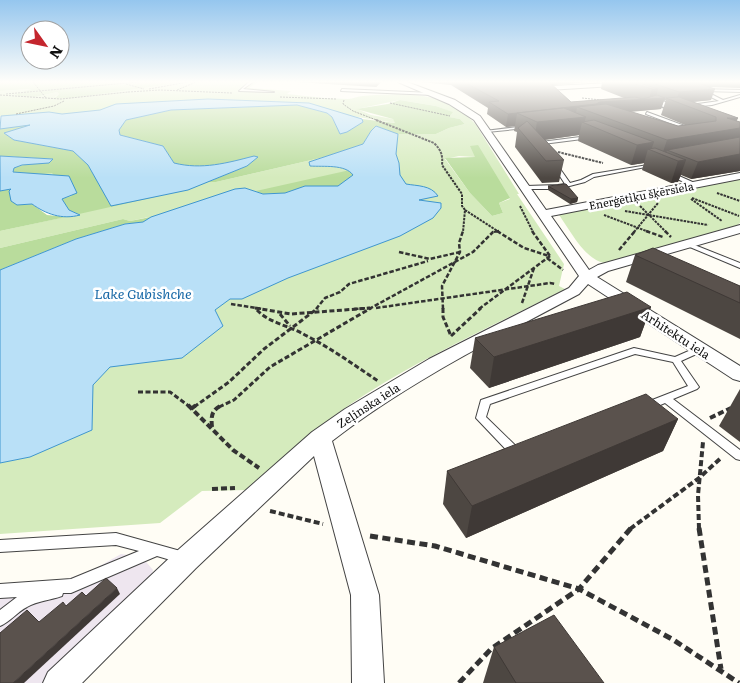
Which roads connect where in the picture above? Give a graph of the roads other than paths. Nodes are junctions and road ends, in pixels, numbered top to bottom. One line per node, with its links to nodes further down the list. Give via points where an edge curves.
1 (471, 114): 6 (street)
2 (648, 114): 9 (lane)
3 (688, 114): 10 (street)
4 (712, 114): 5 (street)
5 (740, 124)
6 (484, 126): 7 (lane); 19 (street)
7 (534, 126)
8 (581, 132): 11 (lane)
9 (697, 133)
10 (740, 133)
11 (590, 136): 12 (lane); 13 (lane, via 541,143)
12 (599, 140)
13 (542, 149)
14 (548, 156): 17 (lane)
15 (651, 163): 17 (lane); 18 (lane)
16 (740, 176): 18 (street, Enerģētiķu šķērsiela)
17 (568, 184): 19 (lane)
18 (695, 184): 20 (street, Enerģētiķu šķērsiela)
19 (526, 188): 20 (street)
20 (542, 214): 24 (street)
21 (738, 229): 22 (street, Zeļinska iela)
22 (687, 244): 23 (lane); 24 (street, Zeļinska iela, via 632,264)
23 (740, 266)
24 (585, 272): 25 (street, Arhitektu iela); 30 (street, Zeļinska iela, via 574,291 391,389)
25 (700, 349): 26 (lane); 27 (street, Arhitektu iela)
26 (676, 360): 28 (lane, via 694,387); 32 (lane, via 634,351 485,402 481,418 519,457)
27 (740, 375)
28 (666, 399): 29 (lane); 31 (lane)
29 (639, 410)
30 (320, 438): 35 (street, Zeļinska iela); 40 (street, via 365,595)
31 (736, 453)
32 (528, 454)
33 (0, 546): 34 (lane, via 116,539)
34 (157, 550): 35 (lane); 36 (lane)
35 (187, 559): 39 (street, Zeļinska iela)
36 (71, 586): 37 (lane); 38 (lane, via 23,602)
37 (0, 591)
38 (0, 620)
39 (60, 683)
40 (368, 683)

